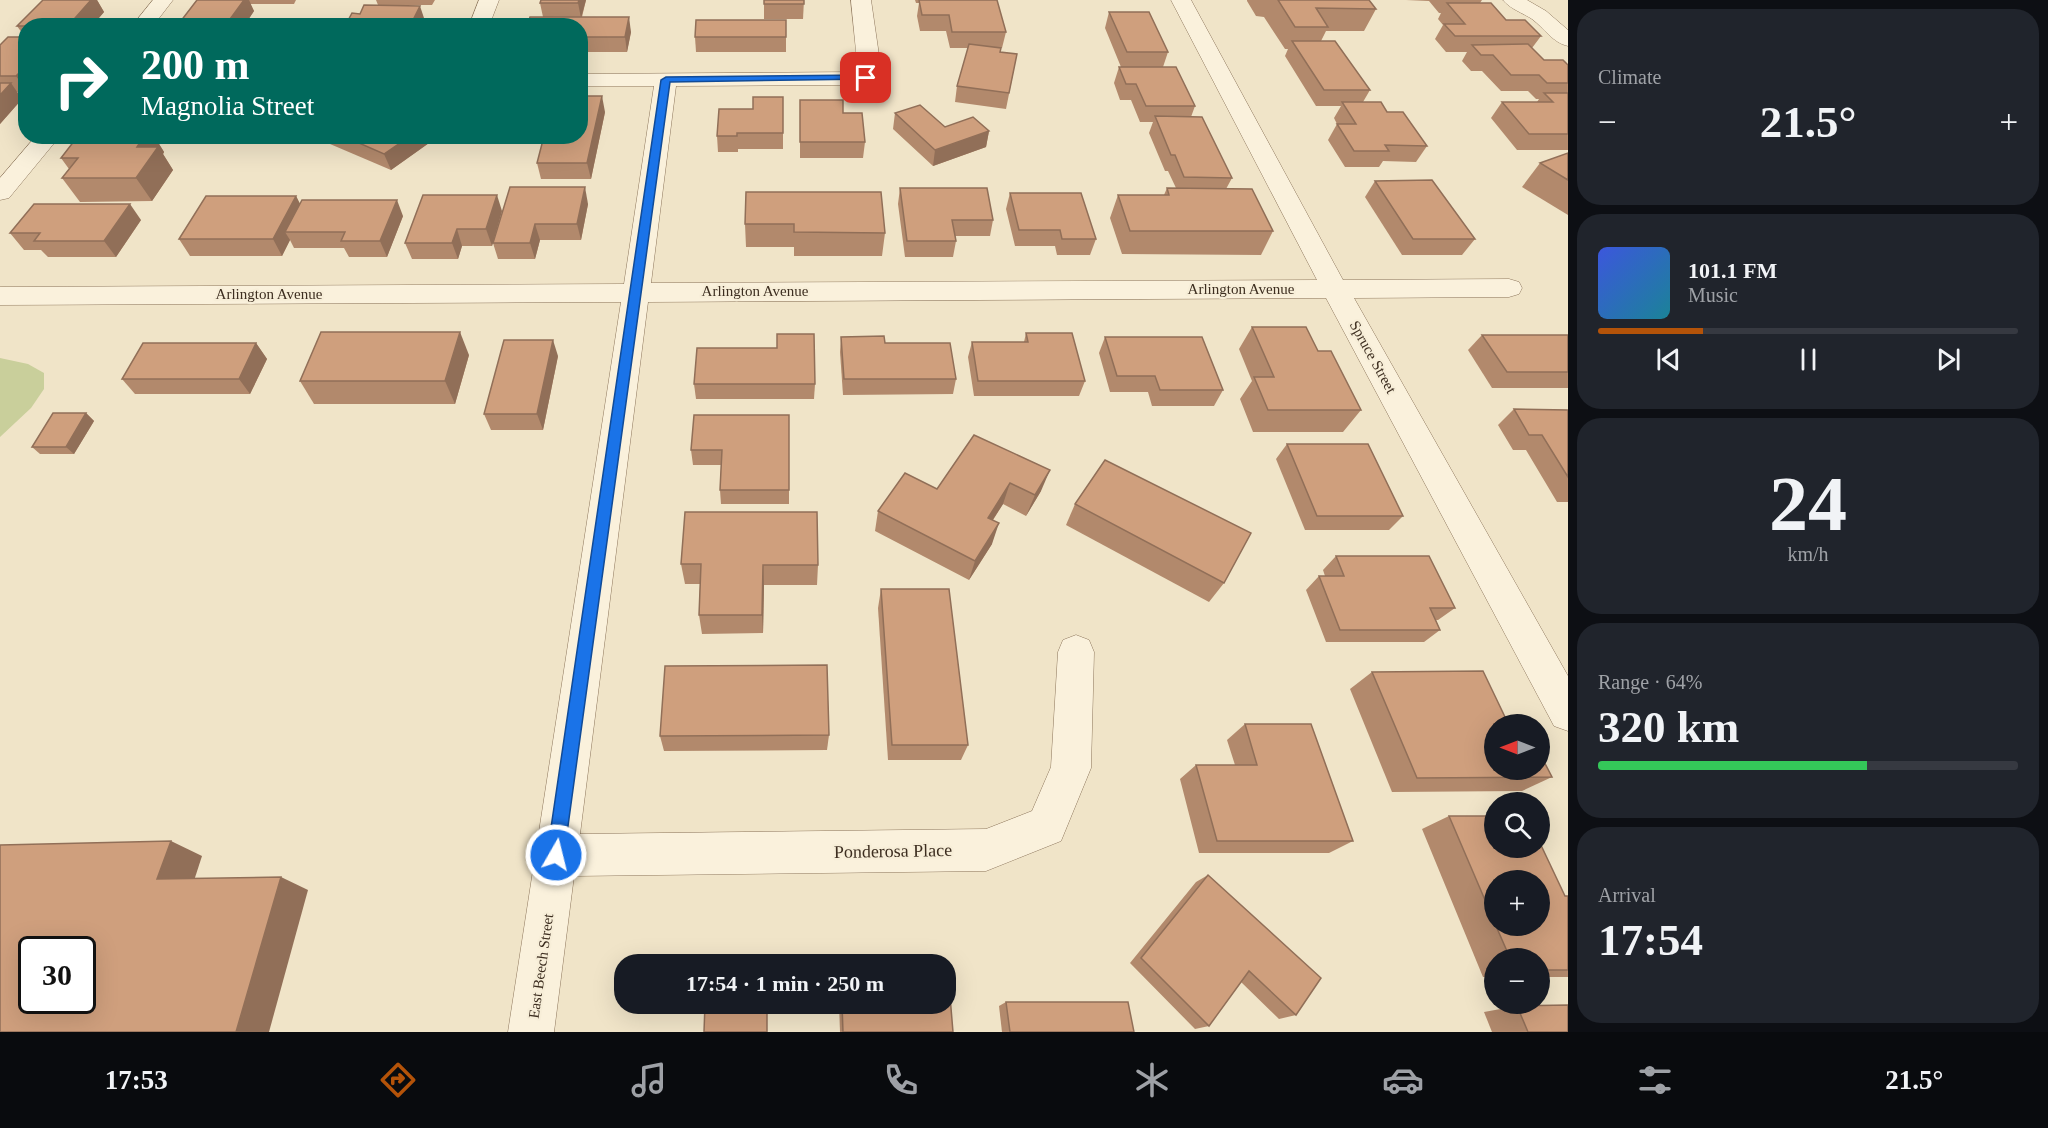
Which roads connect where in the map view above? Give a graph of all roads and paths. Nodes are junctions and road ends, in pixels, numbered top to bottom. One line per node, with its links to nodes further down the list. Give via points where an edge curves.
1 (163, 0): 6 (street)
2 (489, 0): 7 (street)
3 (861, 0): 10 (street, via 870,69 866,78)
4 (1181, 0): 14 (street, Spruce Street)
5 (1514, 0): 8 (street)
6 (148, 18)
7 (482, 18)
8 (1568, 40)
9 (588, 80): 10 (street)
10 (666, 80): 15 (street, East Beech Street)
11 (42, 144): 12 (street)
12 (0, 194)
13 (1509, 288): 14 (street, Arlington Avenue)
14 (1335, 289): 15 (street, Arlington Avenue); 18 (street, Spruce Street)
15 (635, 292): 16 (street, Arlington Avenue); 19 (street, East Beech Street)
16 (0, 296)
17 (1076, 652): 19 (street, Ponderosa Place, via 1071,768 1046,826 986,850)
18 (1568, 712)
19 (556, 855): 20 (street, East Beech Street)
20 (531, 1032)

